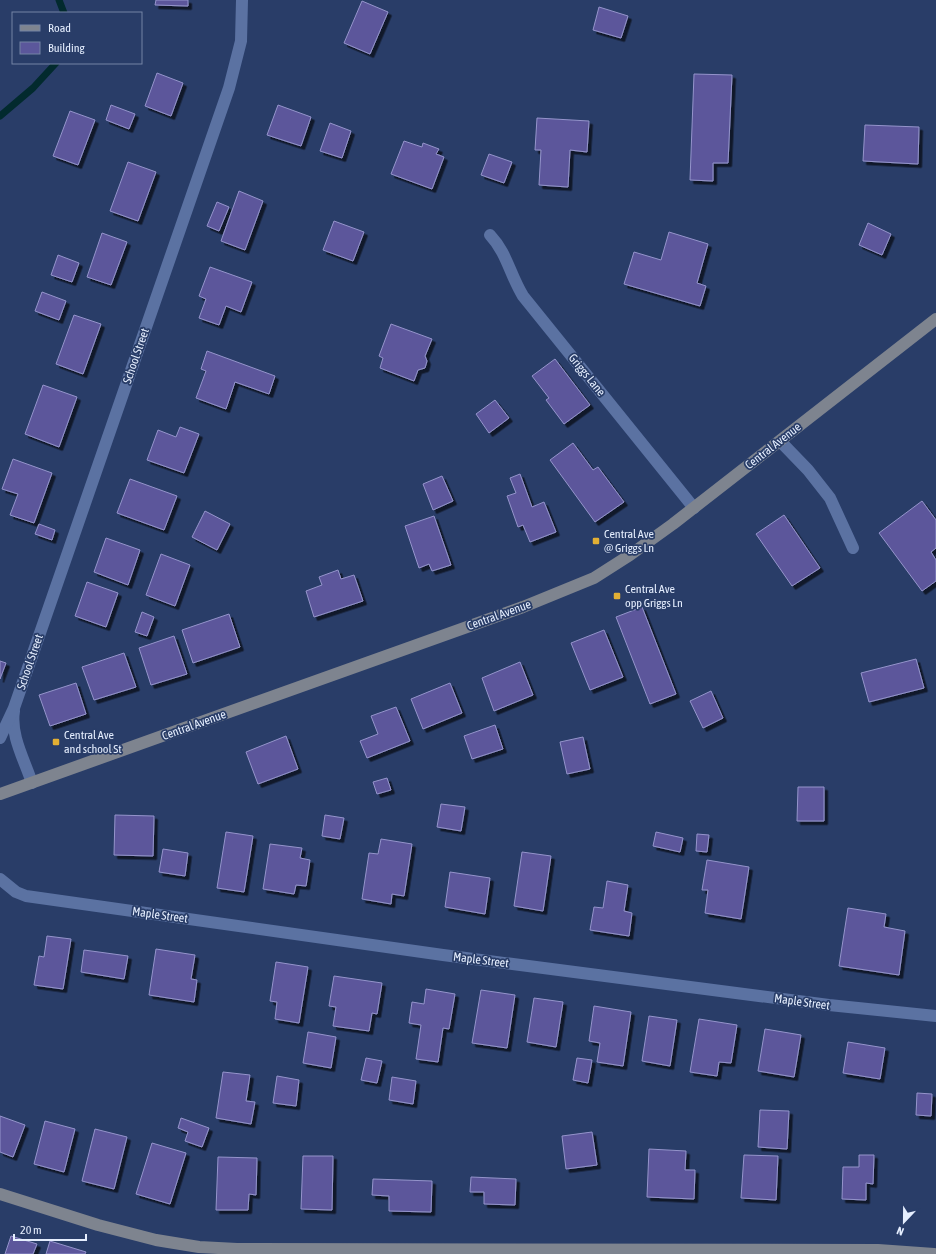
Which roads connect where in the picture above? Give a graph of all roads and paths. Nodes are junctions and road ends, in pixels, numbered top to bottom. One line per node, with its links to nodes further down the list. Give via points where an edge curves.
1 (242, 0): 7 (street, School Street, via 241,41 229,88)
2 (490, 235): 5 (street, Griggs Lane, via 502,249 523,296)
3 (936, 320): 4 (street, Central Avenue)
4 (780, 441): 5 (street, Central Avenue); 6 (street, via 830,498)
5 (694, 508): 9 (street, Central Avenue, via 630,555 581,584)
6 (853, 548)
7 (14, 708): 8 (street, School Street); 9 (street, School Street, via 16,737)
8 (0, 738)
9 (32, 783): 10 (street, Central Avenue)
10 (0, 794)
11 (0, 879): 13 (street, Maple Street, via 16,892)
12 (0, 892): 13 (street, Maple Street)
13 (26, 896): 14 (street, Maple Street, via 443,955 830,1005)
14 (936, 1016)
15 (0, 1194): 16 (street, via 130,1234 199,1247 878,1250)
16 (934, 1254)

